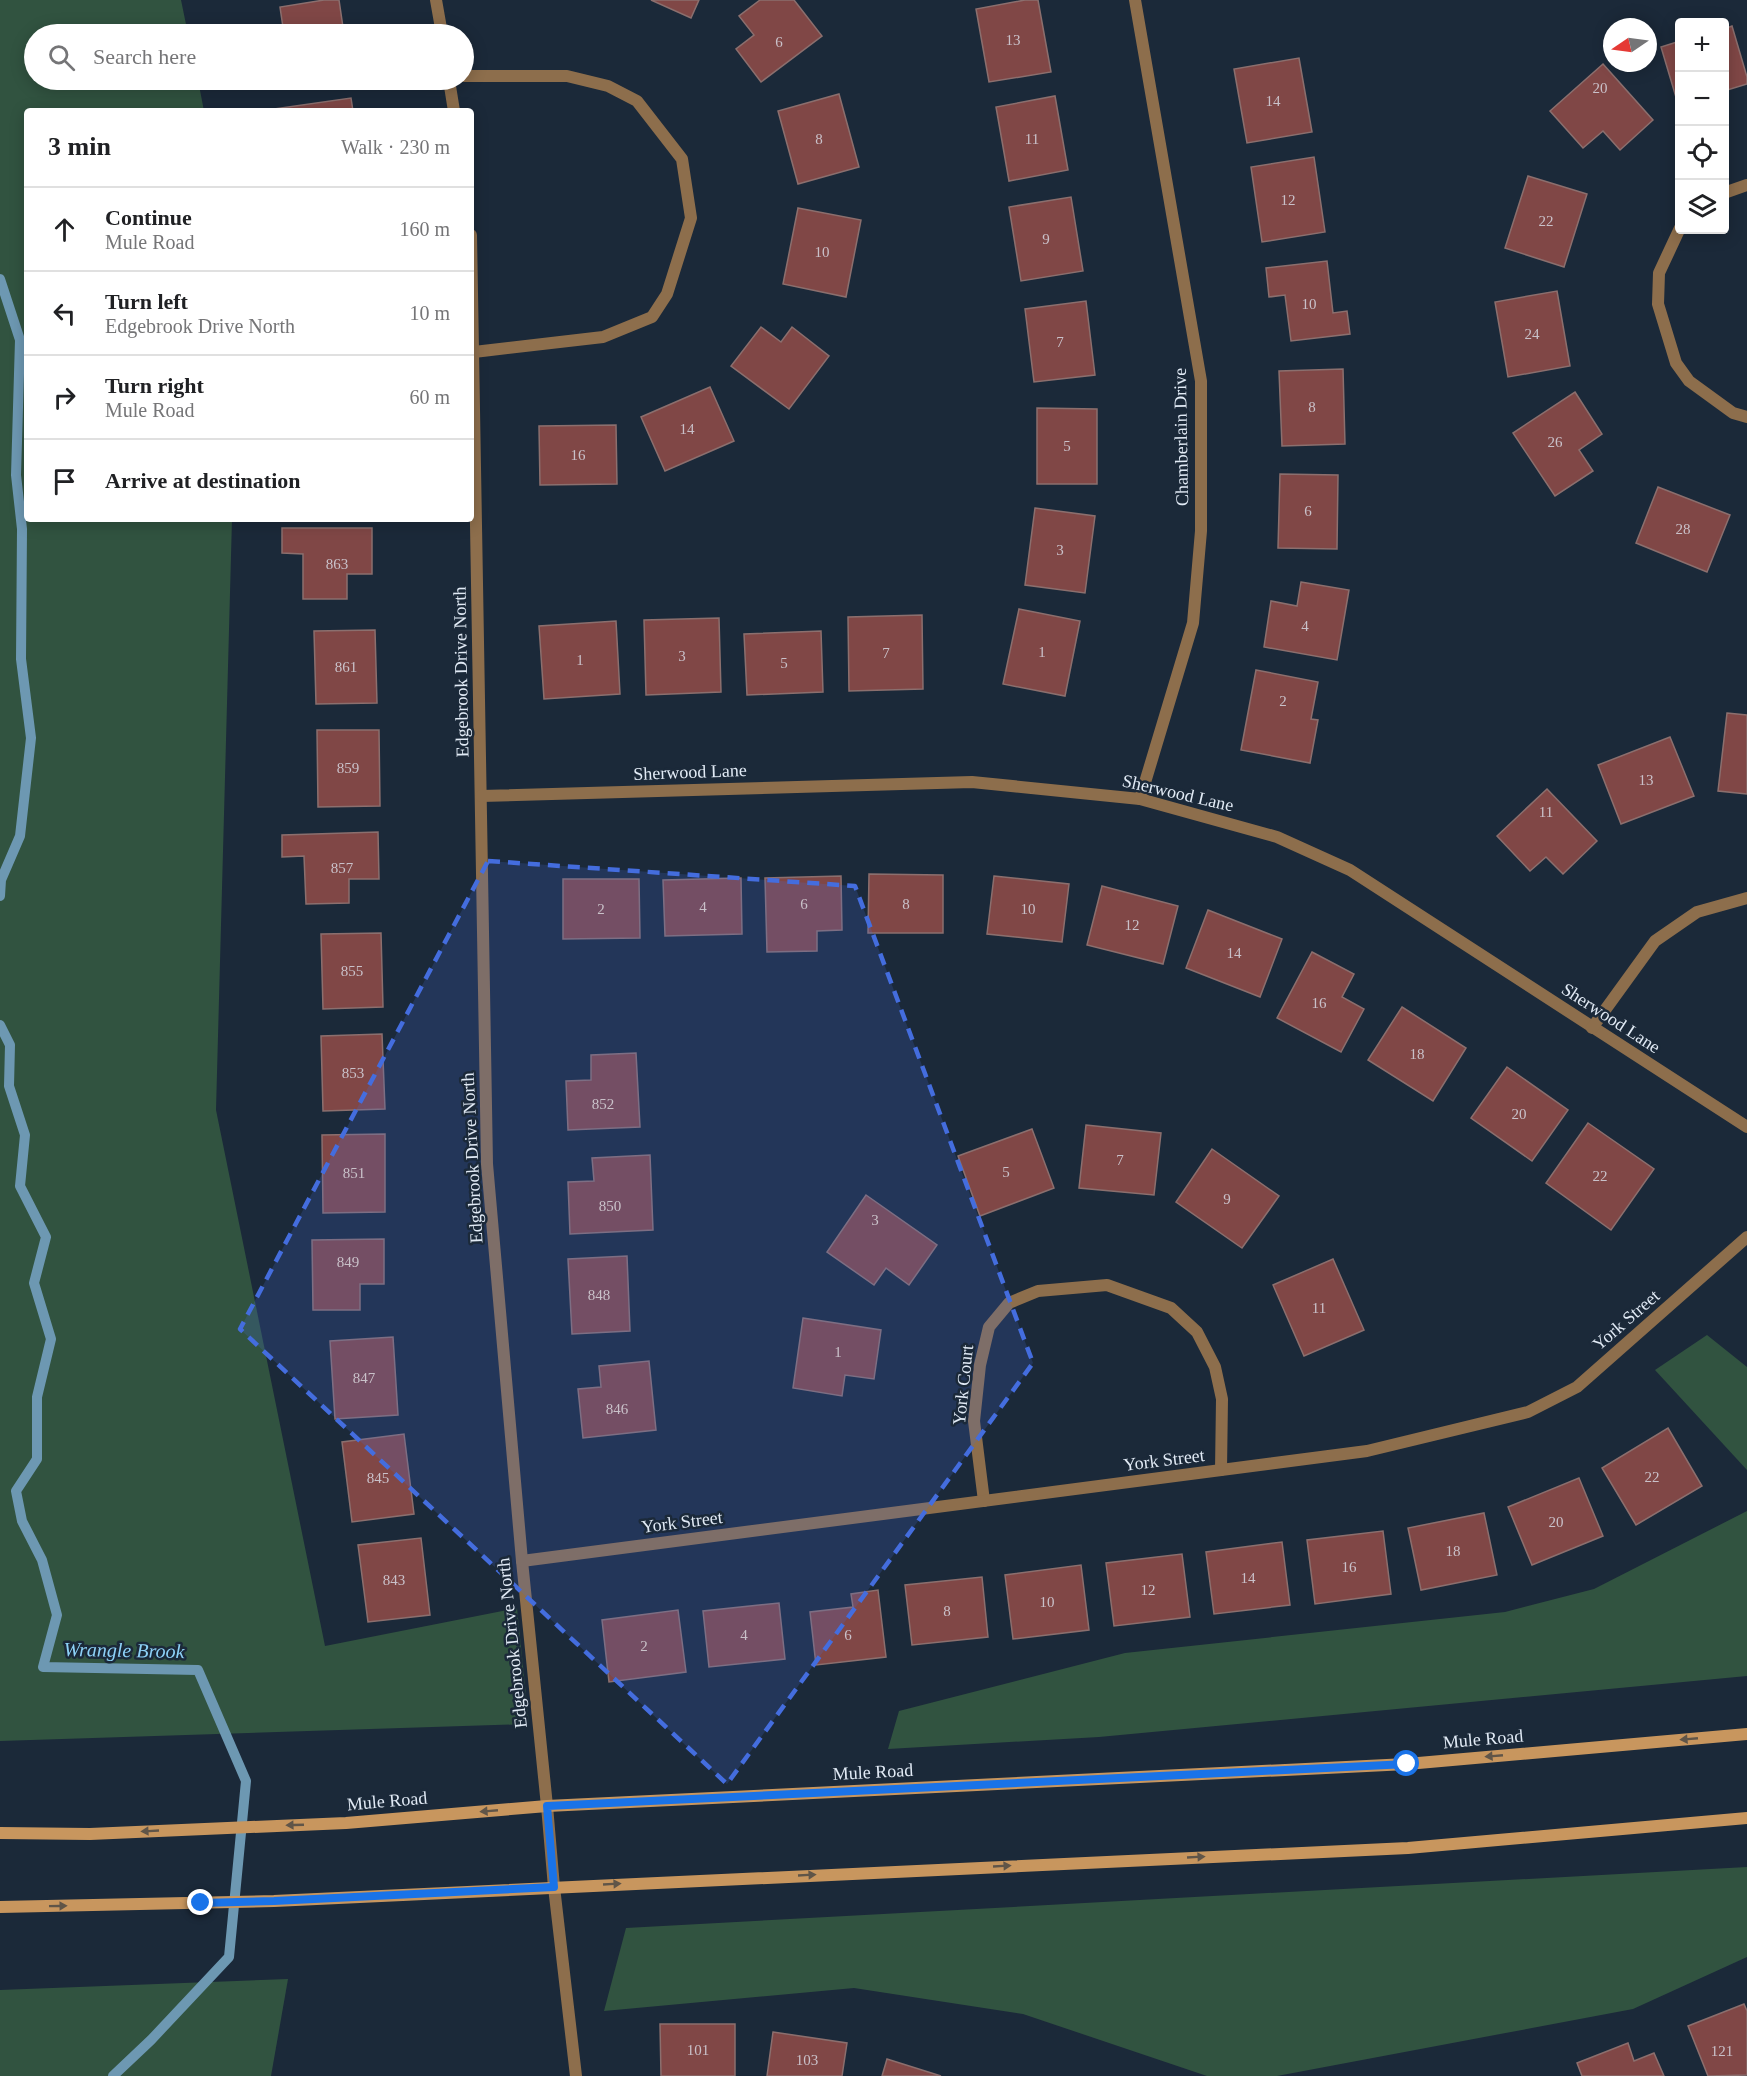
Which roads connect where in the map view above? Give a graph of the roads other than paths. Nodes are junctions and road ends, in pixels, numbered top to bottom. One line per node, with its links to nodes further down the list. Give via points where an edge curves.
1 (436, 0): 3 (street)
2 (1135, 0): 13 (street, Chamberlain Drive, via 1201,381 1201,531 1193,623)
3 (440, 24)
4 (474, 76): 10 (street, via 567,76 608,86 637,101 682,159 691,218 667,294 652,317 603,338)
5 (451, 90): 6 (street)
6 (454, 108)
7 (1747, 184): 8 (street)
8 (1729, 192)
9 (1677, 234): 11 (street, via 1659,273 1658,304 1676,363 1689,381 1733,413)
10 (474, 352): 12 (street, Edgebrook Drive North)
11 (1747, 417)
12 (481, 796): 13 (street, Sherwood Lane, via 972,782); 20 (street, Edgebrook Drive North, via 487,1164)
13 (1140, 799): 15 (street, Sherwood Lane, via 1277,837 1350,870)
14 (1747, 898): 15 (street, via 1697,912 1655,941)
15 (1592, 1028): 16 (street, Sherwood Lane)
16 (1747, 1127)
17 (1747, 1237): 18 (street, York Street, via 1577,1387 1528,1412 1367,1451)
18 (1221, 1470): 19 (street, York Street); 19 (street, York Court, via 1222,1399 1215,1367 1197,1332 1171,1308 1107,1285 1038,1291 1009,1303 989,1327 974,1421)
19 (984, 1501): 20 (street, York Street)
20 (522, 1561): 22 (street, Edgebrook Drive North)
21 (1747, 1734): 22 (main road, Mule Road, one-way to 22, via 1407,1764)
22 (547, 1806): 24 (main road, Mule Road, one-way to 24, via 346,1823 90,1834); 25 (street, Edgebrook Drive North)
23 (1747, 1818): 25 (main road, one-way to 23, via 1408,1848)
24 (0, 1833)
25 (554, 1887): 26 (main road, one-way to 25, via 252,1902); 27 (street, Edgebrook Drive North)
26 (0, 1907)
27 (576, 2076)

